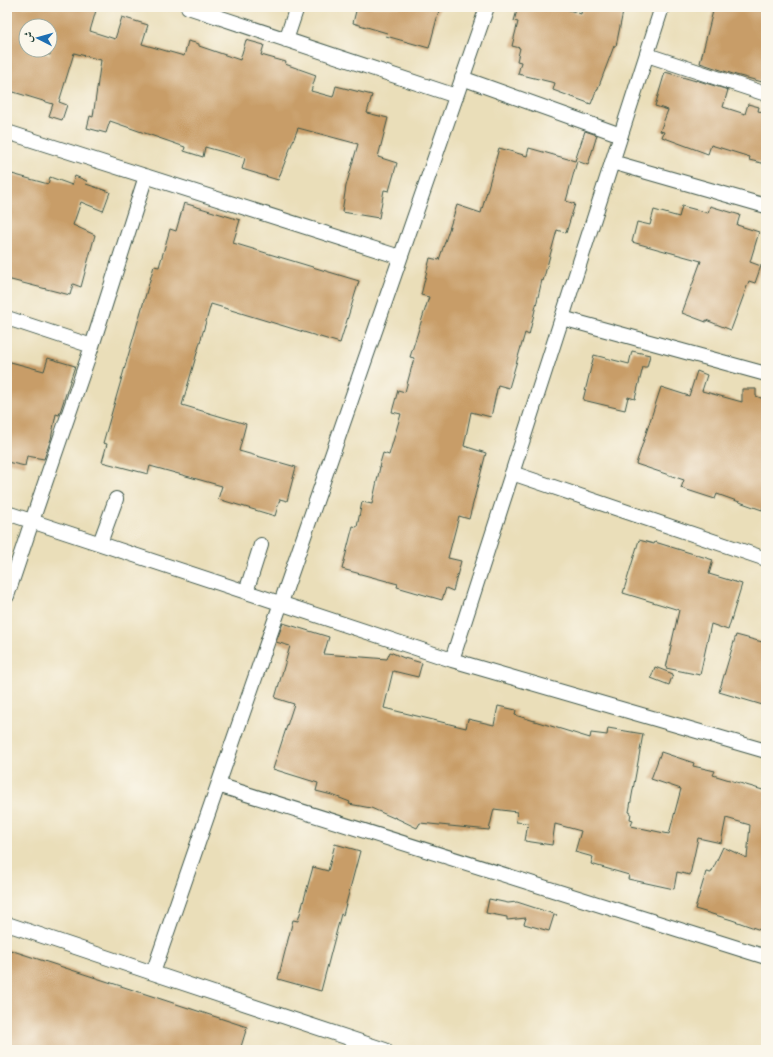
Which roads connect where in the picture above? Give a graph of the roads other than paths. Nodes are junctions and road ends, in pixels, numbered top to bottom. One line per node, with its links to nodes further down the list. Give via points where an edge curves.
1 (188, 7): 5 (street)
2 (297, 7): 5 (street)
3 (487, 7): 7 (street)
4 (662, 7): 6 (street)
5 (286, 40): 9 (street)
6 (647, 55): 8 (street); 11 (street)
7 (462, 78): 9 (street); 11 (street)
8 (766, 94)
9 (456, 96): 15 (street)
10 (7, 132): 13 (street)
11 (621, 135): 12 (street)
12 (612, 162): 14 (street); 17 (street)
13 (146, 176): 15 (street); 18 (street)
14 (766, 206)
15 (400, 257): 29 (street)
16 (7, 318): 18 (street)
17 (562, 318): 19 (street); 20 (street)
18 (92, 346): 23 (street)
19 (766, 374)
20 (512, 473): 26 (street); 30 (street)
21 (116, 499): 24 (street)
22 (7, 513): 23 (street)
23 (32, 521): 24 (street); 28 (street)
24 (100, 543): 27 (street)
25 (261, 545): 27 (street)
26 (766, 559)
27 (246, 592): 29 (street)
28 (7, 596)
29 (281, 604): 30 (street); 32 (street)
30 (452, 660): 31 (street)
31 (766, 751)
32 (218, 785): 34 (street); 35 (street)
33 (7, 924): 35 (street)
34 (766, 957)
35 (153, 973): 36 (street)
36 (386, 1050)

